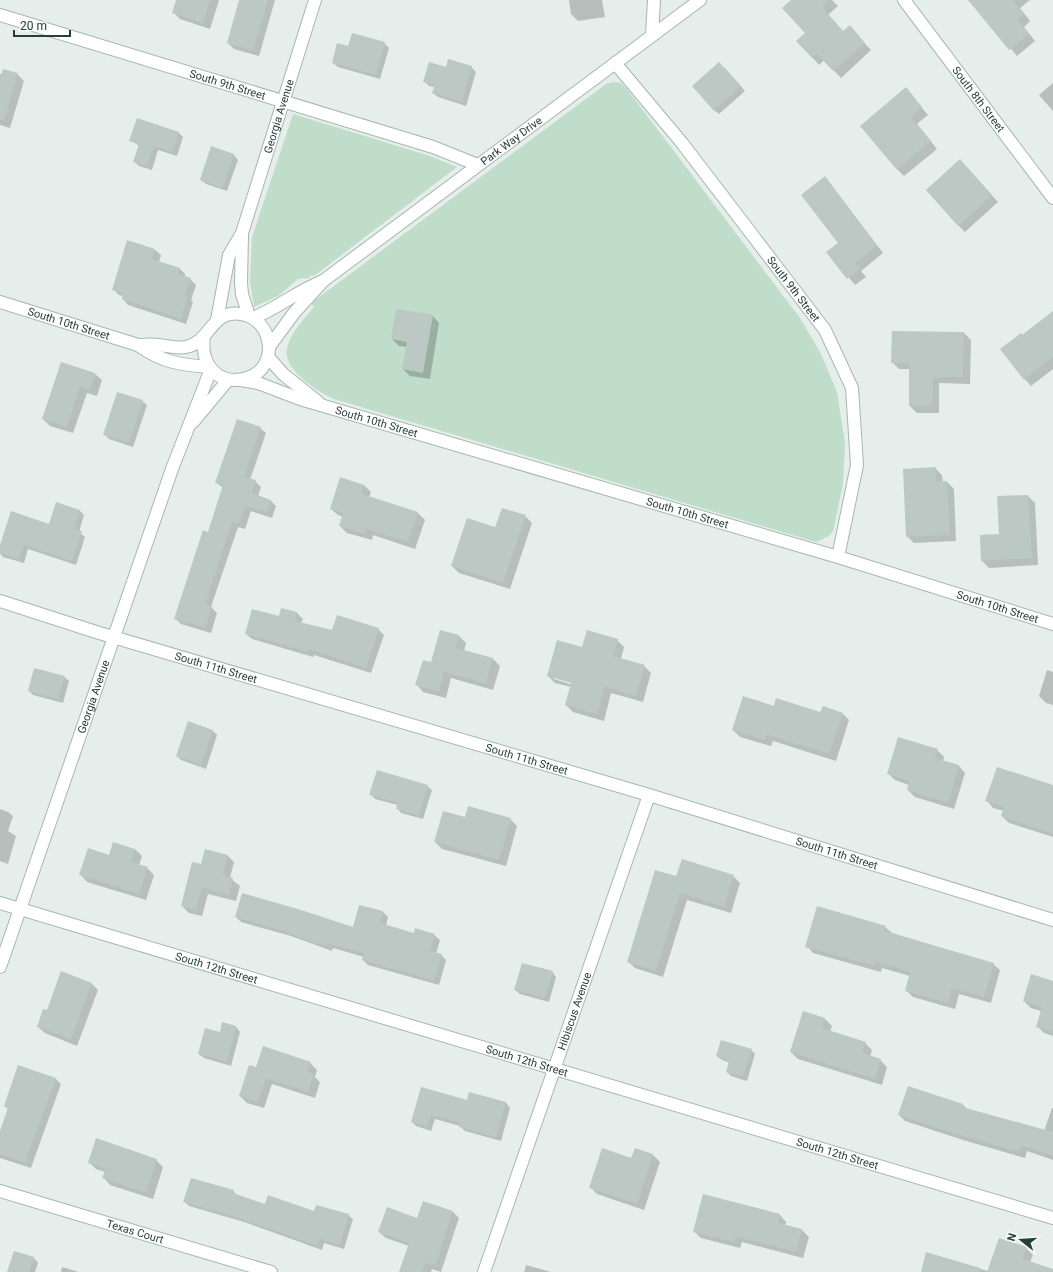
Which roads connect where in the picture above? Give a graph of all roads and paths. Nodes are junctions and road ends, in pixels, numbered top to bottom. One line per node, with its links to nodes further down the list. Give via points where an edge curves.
1 (315, 0): 8 (street, Georgia Avenue)
2 (654, 0): 6 (street)
3 (700, 0): 6 (street, Park Way Drive)
4 (904, 0): 10 (street, South 8th Street)
5 (0, 15): 8 (street, South 9th Street)
6 (652, 35): 7 (street, Park Way Drive)
7 (615, 63): 9 (street, Park Way Drive); 24 (street, South 9th Street, via 682,143 829,337 852,388 858,465)
8 (283, 101): 9 (street, South 9th Street, via 433,148); 11 (street, Georgia Avenue)
9 (478, 165): 12 (street, Park Way Drive)
10 (1053, 198)
11 (242, 233): 14 (street, Georgia Avenue, via 242,294); 15 (street, Georgia Avenue, via 229,255)
12 (323, 280): 14 (street, Park Way Drive, via 286,302); 18 (street, Park Way Drive, via 294,313)
13 (0, 302): 17 (street, South 10th Street)
14 (251, 317): 15 (street, via 232,314); 18 (street, via 265,330)
15 (217, 320): 16 (street, via 209,327)
16 (204, 337): 17 (street, South 10th Street, via 186,347); 19 (street, via 204,358)
17 (138, 345): 19 (street, South 10th Street, via 153,356 173,363)
18 (269, 352): 21 (street, via 258,372); 22 (street, South 10th Street, via 283,374)
19 (210, 368): 20 (street); 23 (street, Georgia Avenue)
20 (228, 380): 21 (street); 23 (street, Georgia Avenue)
21 (241, 380): 22 (street, South 10th Street, via 258,383 300,400)
22 (321, 404): 24 (street, South 10th Street)
23 (189, 428): 27 (street, Georgia Avenue)
24 (838, 557): 26 (street, South 10th Street)
25 (0, 601): 27 (street, South 11th Street)
26 (1053, 624)
27 (113, 637): 28 (street, South 11th Street); 30 (street, Georgia Avenue)
28 (649, 795): 31 (street, South 11th Street); 33 (street, Hibiscus Avenue)
29 (0, 903): 30 (street, South 12th Street)
30 (20, 909): 32 (street, Georgia Avenue); 33 (street, South 12th Street)
31 (1053, 920)
32 (0, 967)
33 (555, 1068): 35 (street, South 12th Street); 37 (street, Hibiscus Avenue)
34 (0, 1191): 36 (street, Texas Court)
35 (1053, 1218)
36 (271, 1272)
37 (484, 1272)

